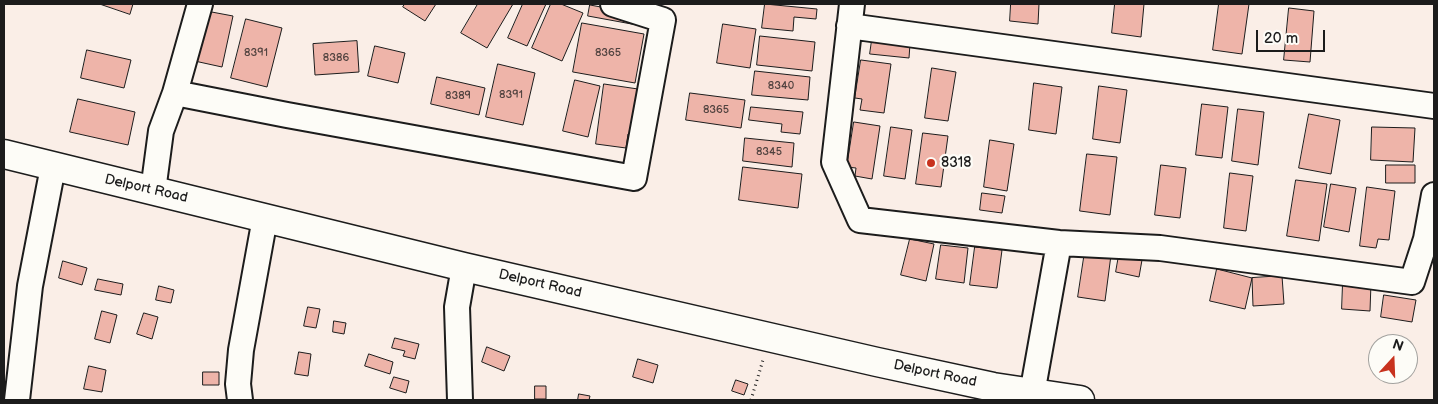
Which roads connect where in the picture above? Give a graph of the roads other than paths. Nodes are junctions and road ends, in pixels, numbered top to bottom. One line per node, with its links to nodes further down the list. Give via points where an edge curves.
1 (200, 4): 4 (street)
2 (613, 4): 4 (street, via 663,20 634,178)
3 (850, 15): 5 (street); 11 (street, via 834,162 860,220)
4 (174, 93): 8 (street, via 161,131)
5 (1434, 106)
6 (4, 154): 7 (main road, Delport Road)
7 (53, 167): 8 (main road, Delport Road); 15 (street, via 30,286)
8 (153, 190): 10 (main road, Delport Road)
9 (1434, 194): 11 (street, via 1426,239 1412,282 1160,248)
10 (265, 218): 12 (main road, Delport Road); 16 (street, via 241,350)
11 (1059, 243): 14 (street)
12 (464, 267): 13 (main road, Delport Road, via 770,337); 17 (street, via 457,307)
13 (991, 394): 14 (main road, Delport Road)
14 (1032, 394): 18 (main road, Delport Road)
15 (17, 400)
16 (240, 400)
17 (460, 400)
18 (1080, 400)

